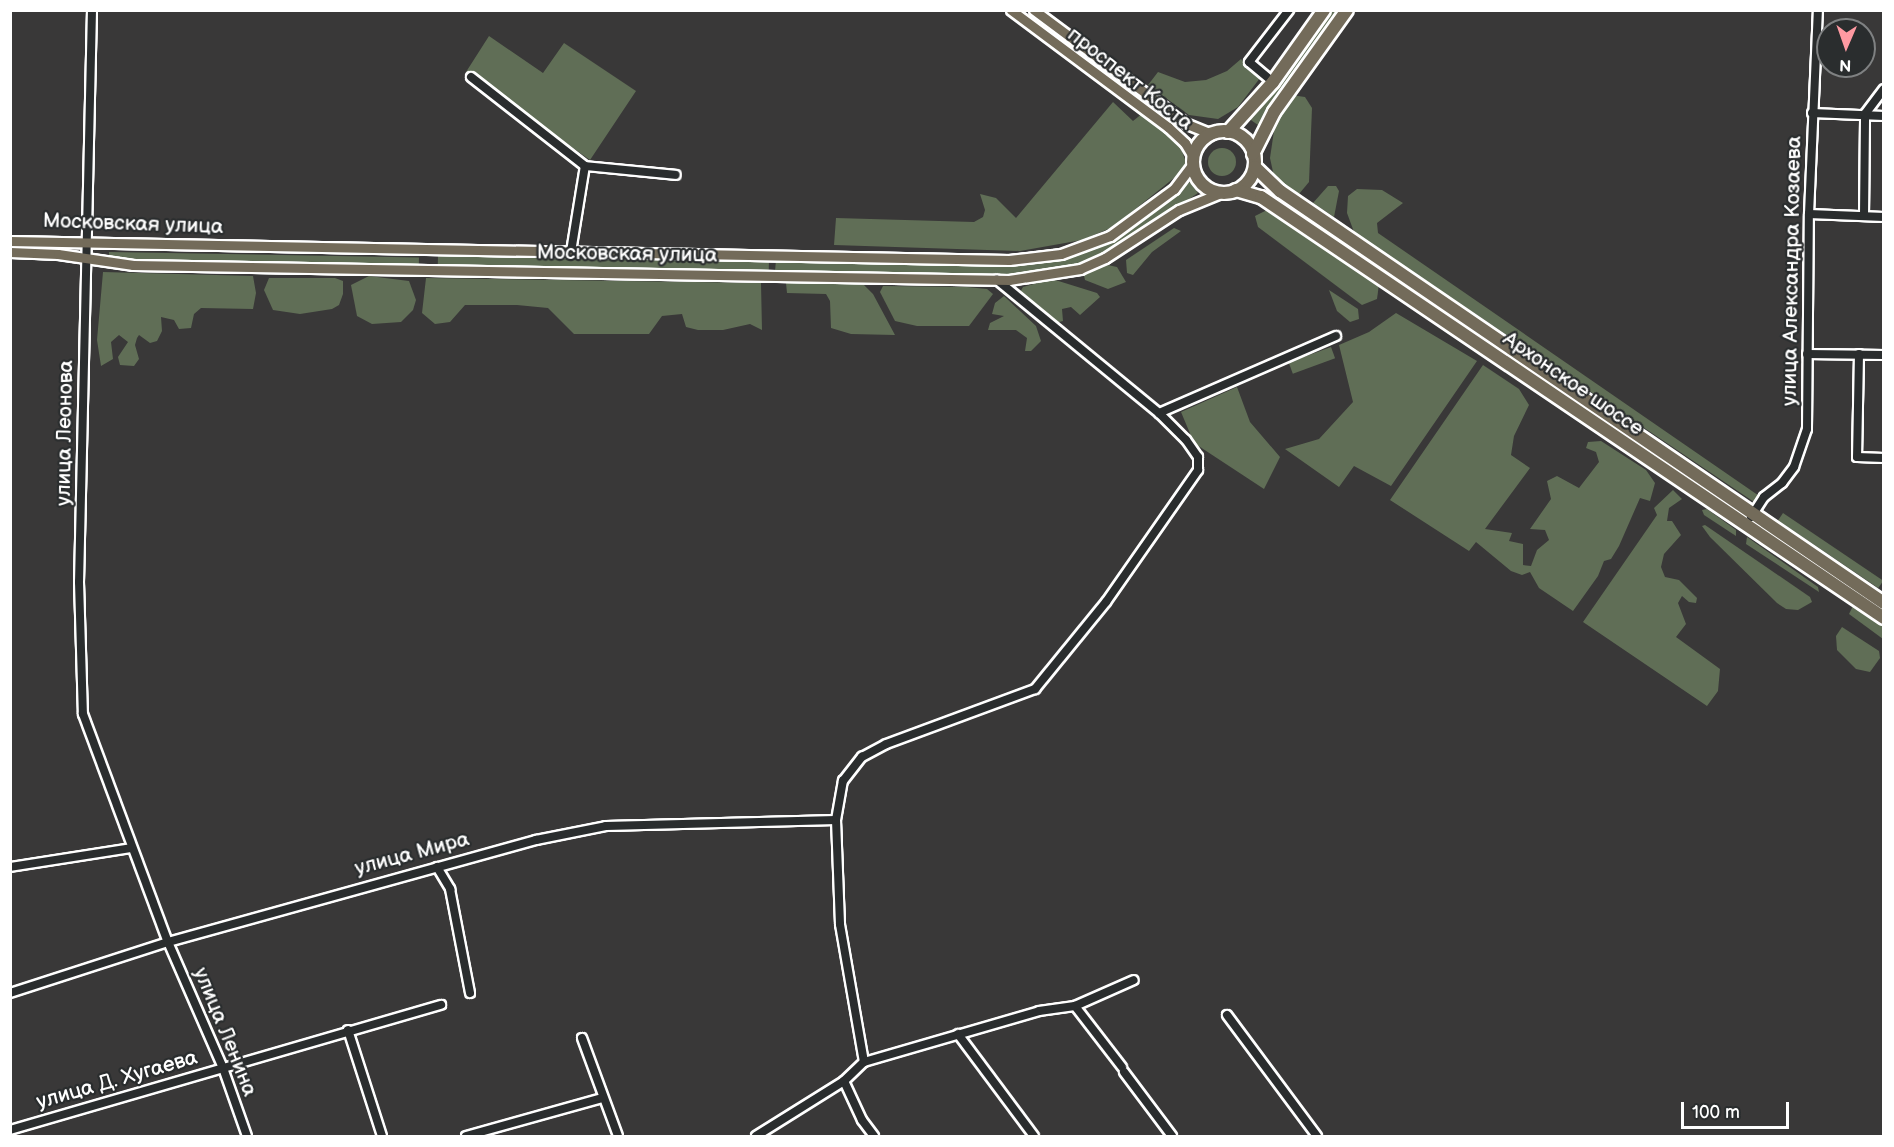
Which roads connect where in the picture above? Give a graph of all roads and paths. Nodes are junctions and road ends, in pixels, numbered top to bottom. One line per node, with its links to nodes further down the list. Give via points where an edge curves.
1 (92, 10): 27 (street, улица Леонова)
2 (1011, 10): 17 (main road, проспект Коста, via 1168,127 1185,143)
3 (1034, 10): 15 (main road, проспект Коста, via 1187,124)
4 (1289, 10): 9 (street, via 1249,62)
5 (1324, 10): 9 (highway)
6 (1347, 10): 16 (highway, via 1269,119)
7 (1818, 10): 11 (street, улица Александра Козаева)
8 (471, 77): 18 (street)
9 (1273, 82): 14 (highway)
10 (1884, 89): 12 (street)
11 (1812, 113): 12 (street); 23 (street, улица Александра Козаева)
12 (1865, 114): 13 (street); 24 (street)
13 (1884, 116)
14 (1228, 132): 15 (highway); 16 (highway, via 1242,137)
15 (1212, 134): 17 (highway, via 1200,143)
16 (1253, 154): 19 (highway)
17 (1193, 161): 22 (highway, via 1205,186); 29 (main road, Московская улица, via 1174,189 1120,230 1089,246 1042,257 1009,260)
18 (585, 165): 20 (street); 29 (street)
19 (1255, 167): 21 (highway, via 1248,181); 38 (highway, Архонское шоссе, via 1275,188)
20 (676, 175)
21 (1236, 190): 22 (highway); 39 (highway, Архонское шоссе, via 1262,196)
22 (1223, 192): 31 (main road, Московская улица, via 1179,210 1120,250 1080,269)
23 (1809, 214): 24 (street); 33 (street, улица Александра Козаева)
24 (1864, 216): 25 (street)
25 (1884, 217)
26 (10, 241): 27 (main road, Московская улица)
27 (86, 241): 29 (main road, Московская улица); 30 (street, улица Леонова)
28 (10, 252): 30 (main road, Московская улица)
29 (571, 252)
30 (87, 260): 31 (main road, Московская улица, via 133,265); 43 (street, улица Леонова, via 80,686 90,739)
31 (997, 280): 36 (street)
32 (1336, 336): 36 (street)
33 (1807, 354): 34 (street); 38 (street, улица Александра Козаева, via 1804,448 1782,483 1764,497)
34 (1859, 354): 35 (street); 37 (street, via 1857,457)
35 (1884, 355)
36 (1160, 413): 42 (street, via 1197,458 1194,479 1106,602 1045,678 1025,696 954,717 862,757 847,774 838,796)
37 (1884, 458)
38 (1753, 514): 39 (street, улица Александра Козаева); 40 (highway, Архонское шоссе)
39 (1745, 526): 41 (highway, Архонское шоссе)
40 (1884, 603)
41 (1884, 618)
42 (836, 820): 45 (street, улица Мира, via 606,826); 56 (street, via 840,924)
43 (133, 849): 44 (street); 46 (street, улица Леонова)
44 (10, 867)
45 (437, 867): 46 (street, улица Мира); 49 (street, via 450,889)
46 (168, 942): 48 (street, улица Мира); 57 (street, улица Ленина)
47 (1134, 980): 51 (street)
48 (10, 993)
49 (470, 993)
50 (441, 1005): 53 (street, улица Д. Хугаева)
51 (1075, 1006): 54 (street, via 1039,1011); 68 (street)
52 (1227, 1015): 69 (street)
53 (348, 1030): 57 (street, улица Д. Хугаева); 62 (street)
54 (958, 1034): 56 (street); 67 (street)
55 (582, 1038): 59 (street)
56 (864, 1062): 58 (street)
57 (223, 1068): 60 (street, улица Д. Хугаева); 61 (street, улица Ленина)
58 (844, 1080): 65 (street); 66 (street)
59 (602, 1098): 63 (street); 64 (street)
60 (10, 1130)
61 (247, 1137)
62 (382, 1137)
63 (466, 1137)
64 (618, 1137)
65 (756, 1137)
66 (874, 1137)
67 (1034, 1137)
68 (1172, 1137)
69 (1317, 1137)

